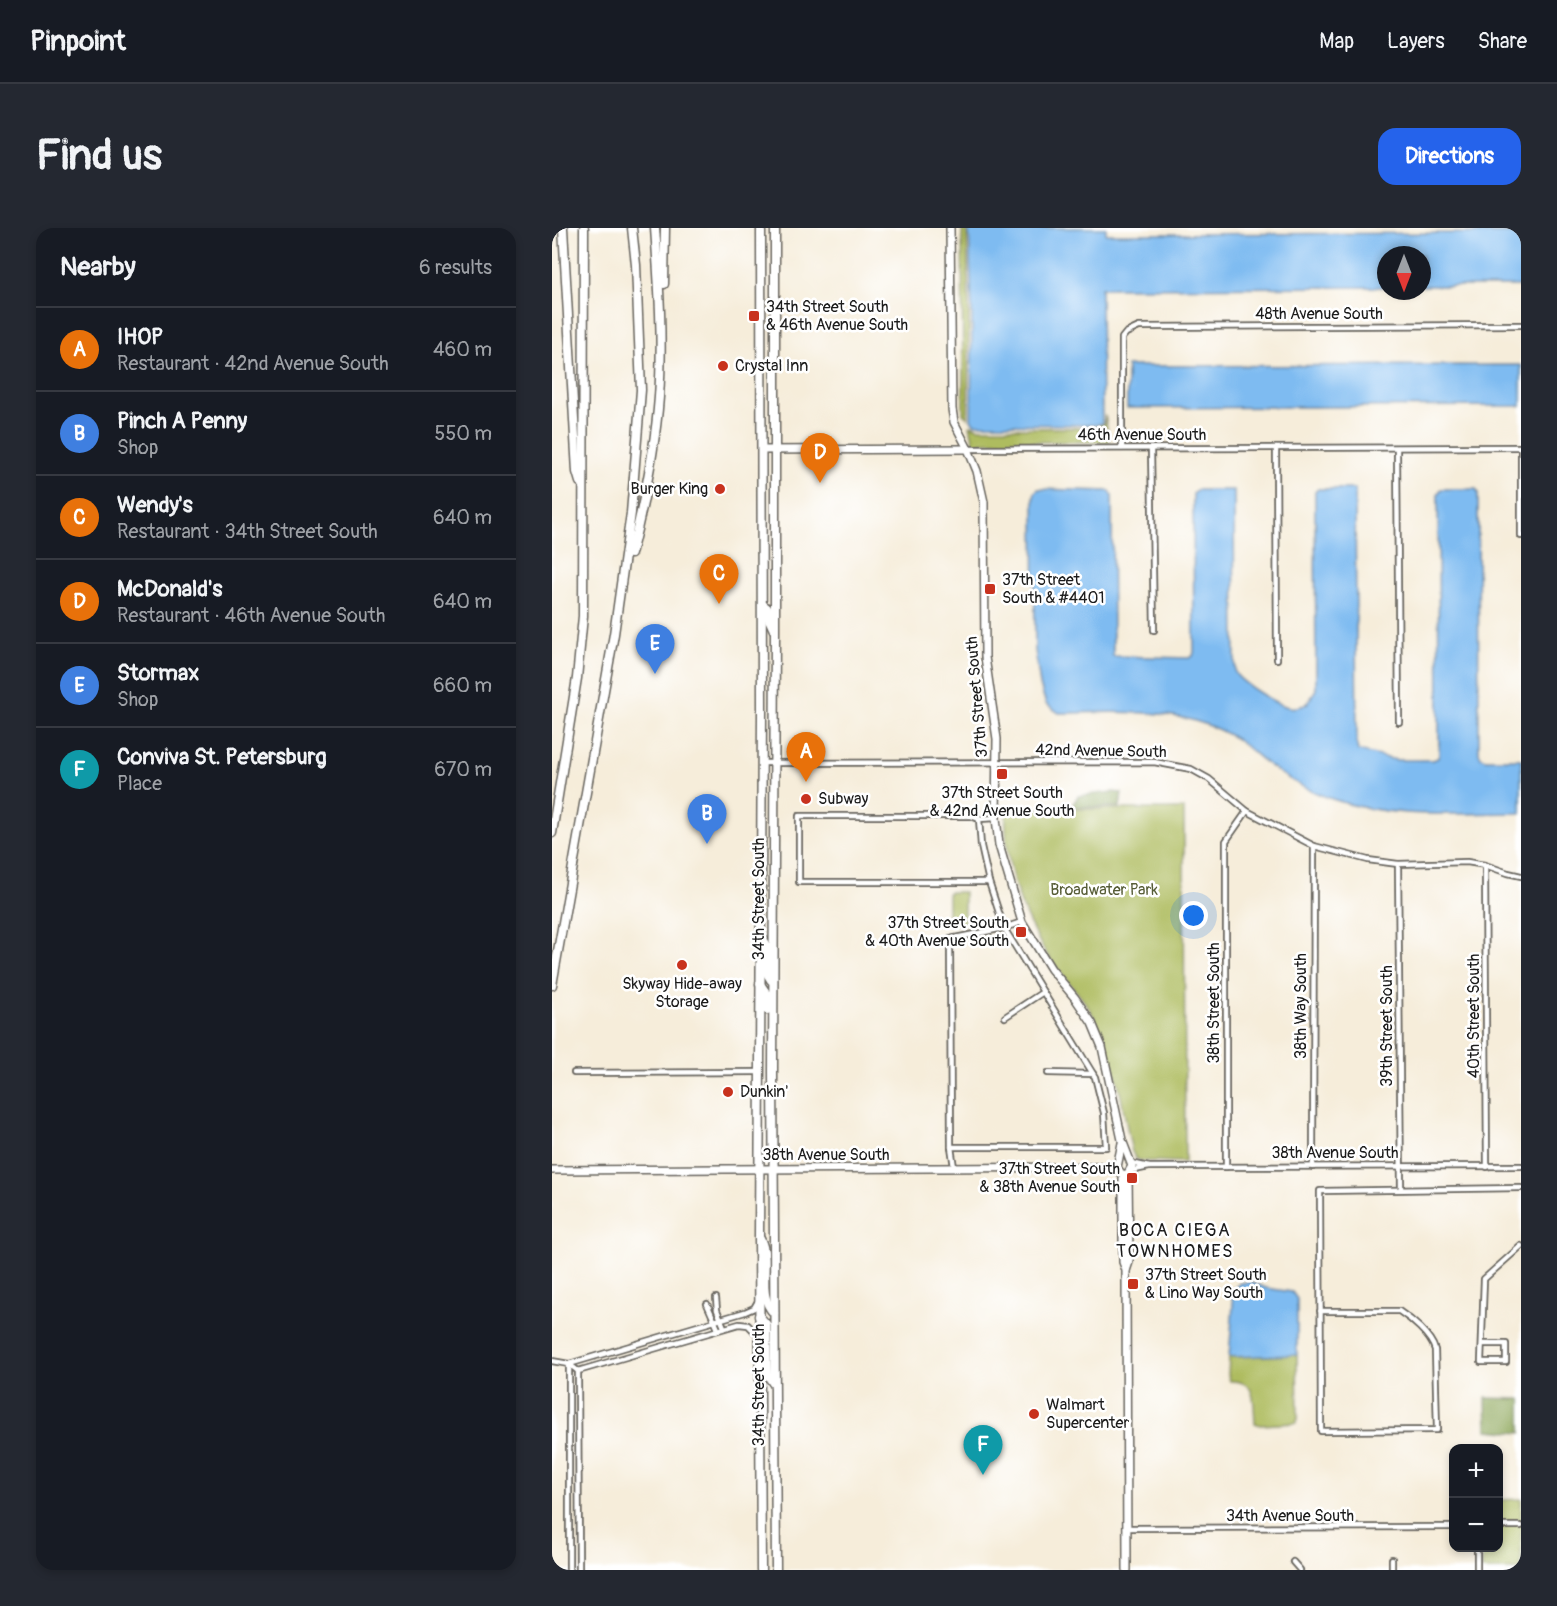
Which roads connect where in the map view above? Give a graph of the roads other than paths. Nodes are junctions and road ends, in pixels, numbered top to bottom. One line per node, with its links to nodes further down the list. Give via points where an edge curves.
1 (563, 228): 21 (highway, via 577,472)
2 (584, 228): 21 (highway)
3 (632, 228): 24 (highway, via 641,390 630,524)
4 (655, 228): 9 (highway)
5 (665, 228): 9 (highway)
6 (761, 228): 11 (highway, 34th Street South)
7 (775, 228): 12 (highway, 34th Street South)
8 (950, 228): 17 (street, 37th Street South, via 952,409)
9 (661, 315): 24 (highway, via 658,409 645,496)
10 (1521, 325): 14 (street, 48th Avenue South, via 1139,327 1122,338)
11 (762, 349): 12 (street); 19 (highway, 34th Street South)
12 (776, 362): 20 (highway, 34th Street South)
13 (1521, 447): 16 (street, 46th Avenue South); 22 (street)
14 (1122, 448): 17 (street, 46th Avenue South); 18 (street, 46th Avenue South)
15 (1276, 448): 16 (street, 46th Avenue South); 18 (street, 46th Avenue South); 29 (street)
16 (1397, 448): 30 (street)
17 (968, 449): 20 (street, 46th Avenue South); 31 (street, 37th Street South, via 984,502 985,657 995,718)
18 (1151, 449): 27 (street)
19 (762, 450): 20 (street, 46th Avenue South); 23 (highway, 34th Street South)
20 (776, 450): 25 (highway, 34th Street South)
21 (583, 494): 37 (highway, via 583,616)
22 (1521, 536)
23 (762, 575): 25 (highway, via 768,600); 26 (highway, 34th Street South)
24 (619, 598): 48 (highway)
25 (775, 604): 28 (highway, 34th Street South)
26 (762, 605): 28 (highway, via 767,608); 32 (highway, 34th Street South)
27 (1154, 630)
28 (775, 632): 33 (highway, 34th Street South)
29 (1277, 659)
30 (1399, 722)
31 (997, 762): 33 (street, 42nd Avenue South); 34 (street, 42nd Avenue South, via 1174,765 1209,779); 35 (street, 37th Street South)
32 (762, 763): 33 (street, 42nd Avenue South); 45 (highway, 34th Street South)
33 (775, 763): 46 (highway, 34th Street South)
34 (1247, 811): 38 (street, 42nd Avenue South); 59 (street, 38th Street South, via 1226,841)
35 (996, 818): 36 (street); 43 (street, 37th Street South, via 999,845)
36 (979, 819): 42 (street); 42 (street, via 799,816 799,882)
37 (552, 833)
38 (1314, 846): 39 (street, 42nd Avenue South); 60 (street, 38th Way South)
39 (1398, 864): 40 (street, 42nd Avenue South); 61 (street, 39th Street South)
40 (1485, 865): 41 (street, 42nd Avenue South); 62 (street, 40th Street South)
41 (1521, 876)
42 (989, 882): 44 (street)
43 (1022, 922): 44 (street); 65 (street, 37th Street South, via 1092,1023 1105,1058)
44 (1004, 928): 49 (street); 56 (street, via 950,939)
45 (760, 932): 46 (highway, via 767,946 768,975); 47 (highway, 34th Street South)
46 (773, 983): 51 (highway, 34th Street South)
47 (760, 984): 51 (highway, via 767,994 767,1015); 52 (highway, 34th Street South)
48 (552, 985)
49 (1043, 992): 50 (street); 55 (street)
50 (1005, 1017)
51 (773, 1030): 64 (highway, 34th Street South)
52 (759, 1072): 53 (street); 63 (highway, 34th Street South)
53 (574, 1073)
54 (1048, 1073): 55 (street)
55 (1093, 1074): 56 (street, via 1104,1113 1106,1147)
56 (951, 1147): 58 (street)
57 (1521, 1166): 62 (street, 38th Avenue South)
58 (954, 1167): 64 (street, 38th Avenue South); 65 (street, 38th Avenue South)
59 (1226, 1167): 60 (street, 38th Avenue South); 65 (street, 38th Avenue South)
60 (1313, 1167): 61 (street, 38th Avenue South)
61 (1400, 1167): 62 (street, 38th Avenue South); 68 (street, 39th Street South)
62 (1487, 1167)
63 (759, 1168): 64 (street, 38th Avenue South); 66 (street, 38th Avenue South); 69 (highway, 34th Street South)
64 (773, 1168): 75 (highway, 34th Street South)
65 (1125, 1168): 92 (street, 37th Street South, via 1129,1262)
66 (552, 1170)
67 (1521, 1188): 68 (street)
68 (1401, 1189): 74 (street, via 1320,1191)
69 (759, 1236): 72 (highway, 34th Street South); 75 (highway, via 765,1251 766,1301)
70 (1521, 1246): 82 (street, via 1484,1279)
71 (716, 1298): 77 (street)
72 (759, 1298): 76 (highway, 34th Street South); 77 (street, via 754,1308)
73 (707, 1304): 78 (street)
74 (1320, 1311): 74 (street, via 1399,1311 1407,1316 1435,1350 1437,1430 1321,1431)
75 (774, 1313): 86 (highway, 34th Street South)
76 (759, 1316): 81 (highway, 34th Street South); 86 (highway, via 766,1324 767,1374)
77 (721, 1318): 78 (street); 79 (street)
78 (714, 1320): 80 (street); 84 (street)
79 (724, 1327): 80 (street); 81 (street, via 744,1324)
80 (718, 1329): 85 (street)
81 (759, 1336): 87 (highway, 34th Street South)
82 (1482, 1344): 82 (street, via 1481,1362 1506,1362 1506,1344)
83 (552, 1361): 84 (street)
84 (569, 1364): 85 (street); 96 (street)
85 (578, 1371): 97 (street)
86 (774, 1383): 88 (highway, 34th Street South)
87 (761, 1514): 88 (street); 98 (highway, 34th Street South)
88 (776, 1514): 99 (highway, 34th Street South)
89 (1503, 1526): 90 (street)
90 (1521, 1526)
91 (1449, 1527): 92 (street, 34th Avenue South)
92 (1127, 1528): 100 (street, 37th Street South)
93 (1478, 1552): 103 (street)
94 (1392, 1559): 102 (street)
95 (1293, 1562): 101 (street)
96 (569, 1570)
97 (579, 1570)
98 (761, 1570)
99 (776, 1570)
100 (1126, 1570)
101 (1300, 1570)
102 (1392, 1570)
103 (1477, 1570)

